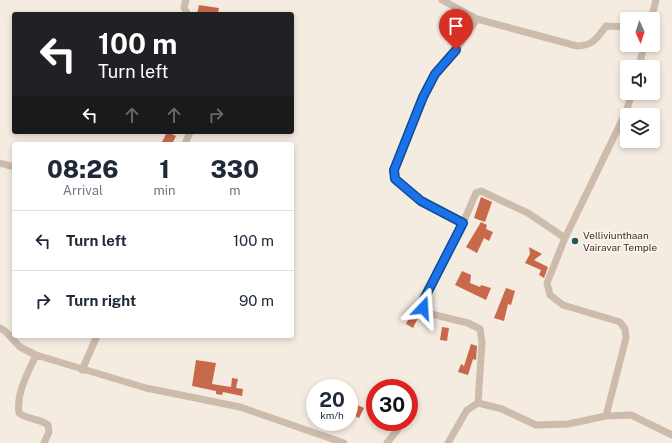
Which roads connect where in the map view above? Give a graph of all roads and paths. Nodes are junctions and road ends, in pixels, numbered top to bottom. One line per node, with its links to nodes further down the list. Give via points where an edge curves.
1 (186, 0): 4 (street, via 184,7)
2 (442, 0): 6 (street)
3 (656, 0): 5 (street)
4 (186, 12)
5 (653, 12)
6 (477, 19): 7 (street, via 577,46 587,46 606,26); 11 (street, via 449,60 435,74 423,97 394,170 395,179 421,201)
7 (620, 26)
8 (630, 100): 12 (street)
9 (0, 163): 10 (street)
10 (12, 166)
11 (463, 223): 12 (street, via 476,193 481,191 528,213); 17 (street, via 422,303 427,312 468,323 480,329 482,342)
12 (565, 238): 18 (street, via 547,283 550,295 563,305 620,322 625,329 626,338)
13 (0, 328): 15 (street, via 20,347)
14 (96, 338): 16 (street)
15 (36, 355): 16 (street); 21 (street, via 22,386 18,413 24,417 42,420 48,425 49,432)
16 (82, 370): 22 (street, via 146,388 240,407)
17 (478, 403): 18 (street, via 502,409 536,425 568,424); 24 (street, via 467,410)
18 (606, 416): 20 (street, via 631,415)
19 (396, 431): 23 (street)
20 (672, 435)
21 (44, 443)
22 (344, 443)
23 (387, 443)
24 (448, 443)

